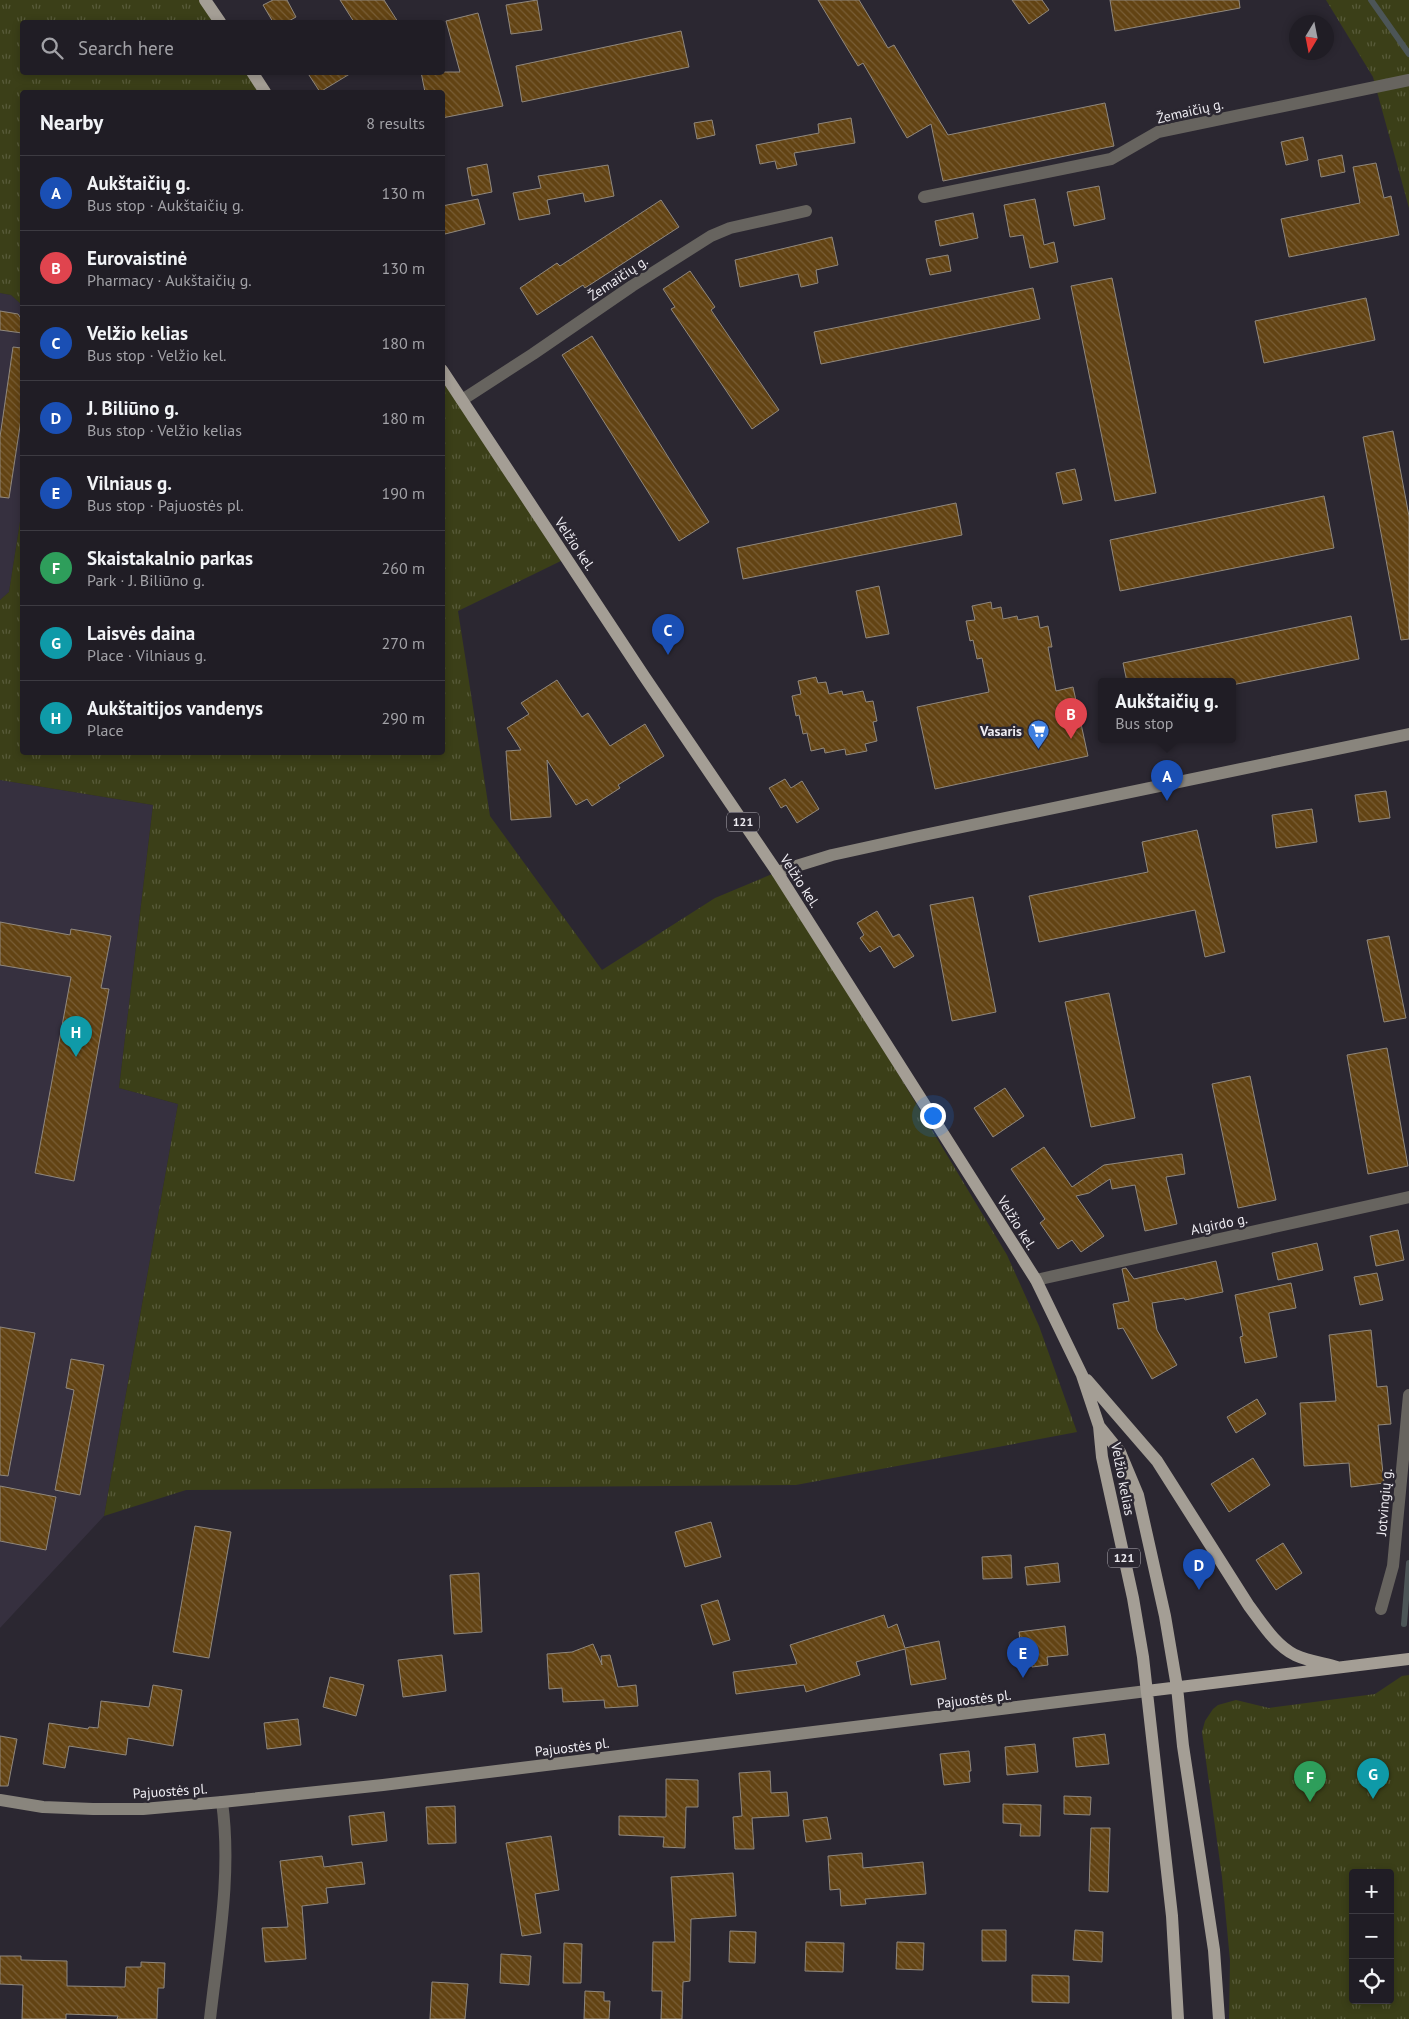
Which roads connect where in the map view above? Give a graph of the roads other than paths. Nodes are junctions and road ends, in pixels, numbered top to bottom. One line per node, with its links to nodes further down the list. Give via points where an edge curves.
1 (205, 0): 2 (main road)
2 (219, 20)
3 (254, 75): 5 (main road)
4 (1409, 80): 6 (street, Žemaičių g., via 1158,132 1111,159)
5 (263, 90)
6 (924, 197)
7 (806, 211): 9 (street, Žemaičių g., via 730,228 711,236)
8 (445, 374): 9 (main road, Velžio kel. / 121)
9 (462, 400): 11 (main road, Velžio kel. / 121)
10 (1409, 734): 11 (main road, via 914,837)
11 (777, 872): 13 (main road, Velžio kel. / 121)
12 (1409, 1197): 13 (street, Algirdo g.)
13 (1036, 1280): 14 (main road, Velžio kel. / 121)
14 (1082, 1375): 16 (main road, Velžio kel. / 121); 19 (main road, via 1157,1462 1265,1628 1294,1654)
15 (1409, 1395): 17 (street, Jotvingių g., via 1393,1566)
16 (1099, 1426): 20 (main road, Velžio kelias / 121, via 1120,1452 1138,1496); 21 (main road, Velžio kelias / 121, via 1102,1457 1133,1598)
17 (1381, 1610)
18 (1409, 1659): 19 (main road)
19 (1337, 1667): 20 (main road)
20 (1177, 1687): 21 (main road); 26 (main road, Velžio kelias, via 1214,1950)
21 (1147, 1692): 23 (main road, Pajuostės pl.); 25 (main road, Velžio kelias, via 1172,1916)
22 (0, 1800): 23 (main road, Pajuostės pl., via 93,1810)
23 (222, 1802): 24 (street, via 226,1833 225,1879)
24 (210, 2019)
25 (1178, 2019)
26 (1219, 2019)

